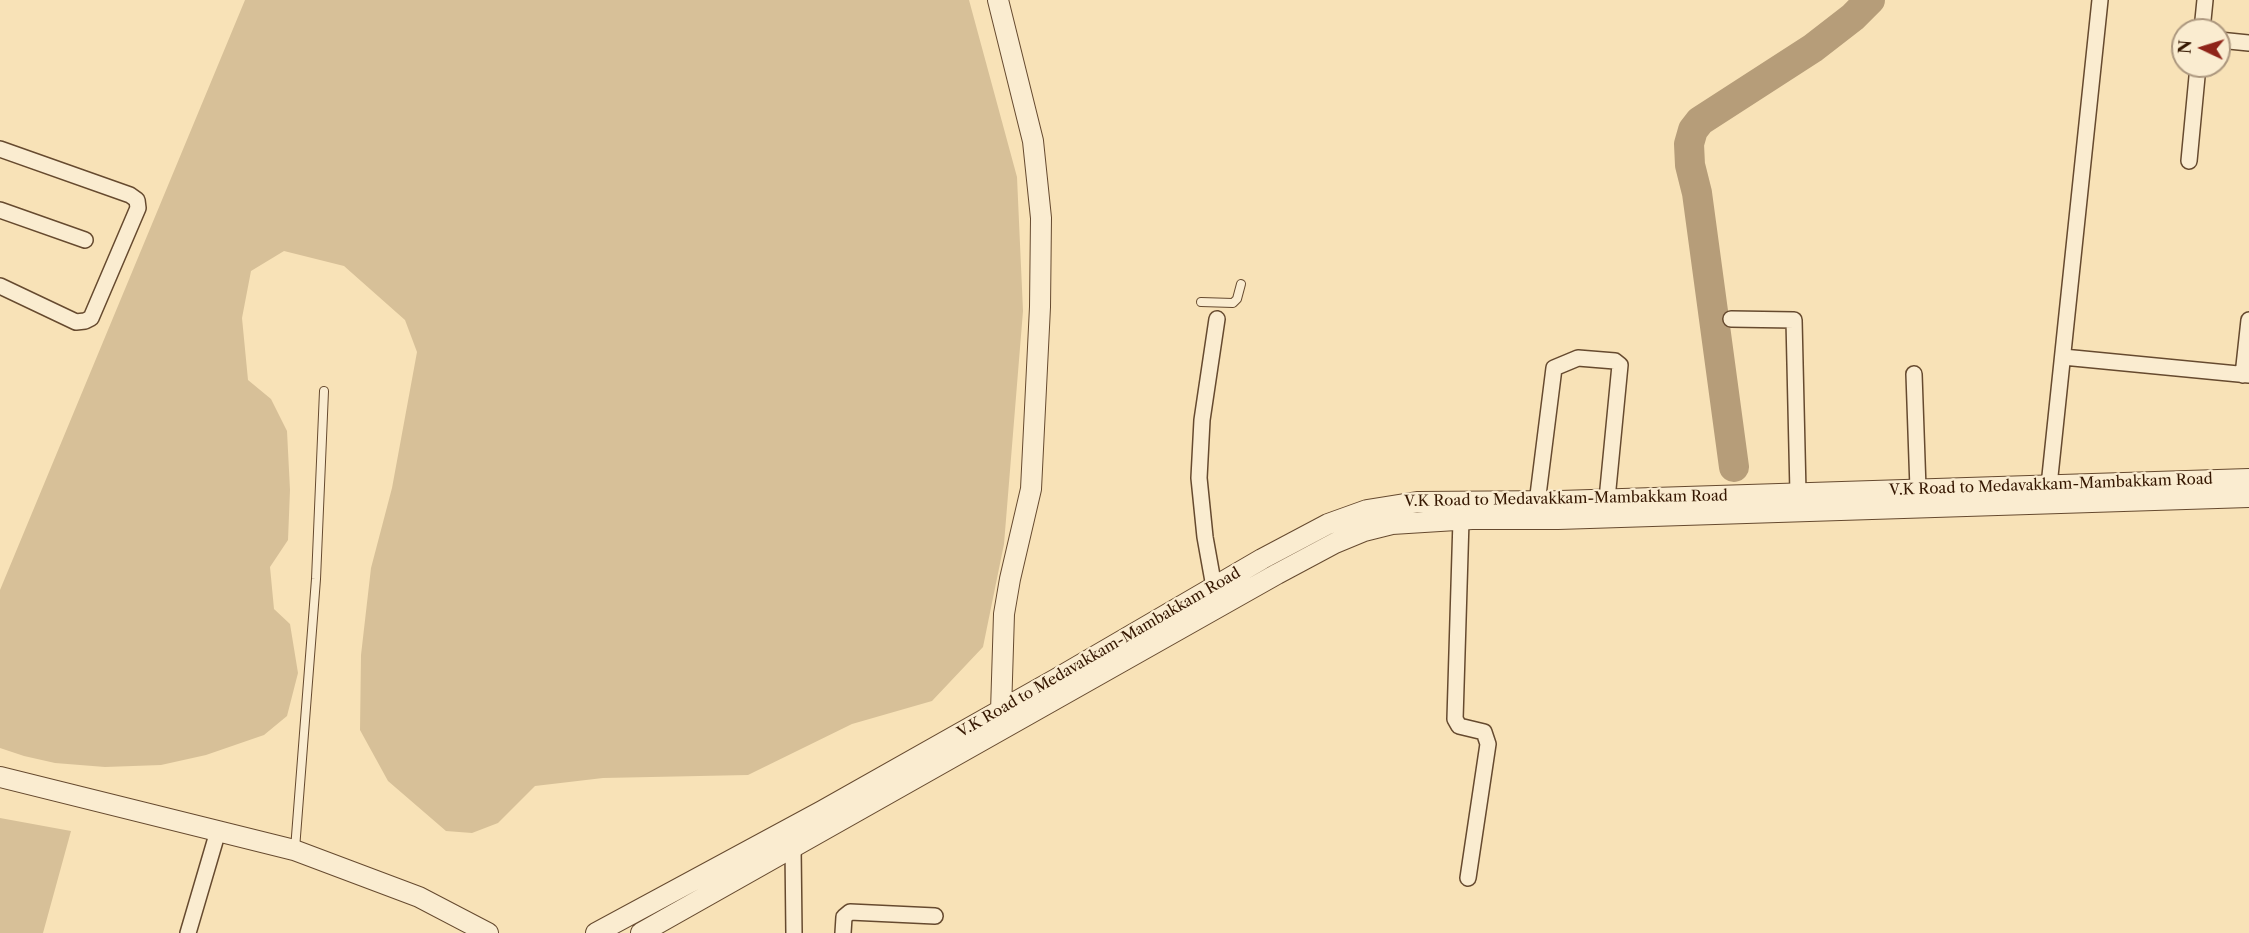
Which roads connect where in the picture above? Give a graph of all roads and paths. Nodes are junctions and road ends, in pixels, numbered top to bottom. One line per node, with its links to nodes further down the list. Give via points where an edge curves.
1 (998, 0): 32 (street, via 1033,141 1041,218 1031,489 1007,596)
2 (2100, 0): 19 (street)
3 (2205, 0): 4 (street)
4 (2203, 18)
5 (2231, 42): 6 (street)
6 (2249, 44)
7 (2197, 78): 9 (street)
8 (0, 149): 13 (street, via 130,195 137,200 138,208 91,318 76,322)
9 (2189, 161)
10 (0, 210): 11 (street)
11 (85, 240)
12 (1241, 284): 15 (lane, via 1233,303)
13 (0, 286)
14 (1201, 302): 15 (lane)
15 (1219, 302): 16 (lane)
16 (1217, 319): 31 (street, via 1202,420 1199,477)
17 (1731, 319): 25 (street, via 1794,320)
18 (2249, 320): 21 (street)
19 (2062, 357): 21 (street); 26 (street)
20 (1914, 374): 24 (street)
21 (2246, 375)
22 (324, 391): 36 (lane, via 316,579)
23 (2249, 479): 26 (street, V.K Road to Medavakkam-Mambakkam Road)
24 (1918, 489): 25 (street, V.K Road to Medavakkam-Mambakkam Road); 26 (street, V.K Road to Medavakkam-Mambakkam Road)
25 (1798, 493): 28 (street, V.K Road to Medavakkam-Mambakkam Road)
26 (2048, 494): 27 (street, V.K Road to Medavakkam-Mambakkam Road); 29 (street, V.K Road to Medavakkam-Mambakkam Road)
27 (2249, 497)
28 (1607, 499): 29 (street, V.K Road to Medavakkam-Mambakkam Road); 29 (street, via 1620,365 1615,361 1578,358 1554,368)
29 (1536, 510): 30 (street, V.K Road to Medavakkam-Mambakkam Road); 31 (street, V.K Road to Medavakkam-Mambakkam Road, via 1416,502 1367,510 1328,524)
30 (1461, 520): 32 (street, V.K Road to Medavakkam-Mambakkam Road, via 1392,524 1335,543); 37 (street, via 1455,719 1459,726 1484,732 1488,744)
31 (1214, 587): 32 (street, V.K Road to Medavakkam-Mambakkam Road)
32 (1004, 719): 35 (street, V.K Road to Medavakkam-Mambakkam Road); 41 (street, V.K Road to Medavakkam-Mambakkam Road)
33 (0, 777): 34 (street)
34 (218, 831): 36 (street); 39 (street)
35 (793, 847): 42 (street, V.K Road to Medavakkam-Mambakkam Road); 43 (street)
36 (294, 850): 40 (street, via 419,897)
37 (1468, 878)
38 (935, 916): 44 (street, via 850,912 844,917)
39 (188, 933)
40 (488, 933)
41 (596, 933)
42 (641, 933)
43 (794, 933)
44 (843, 933)

